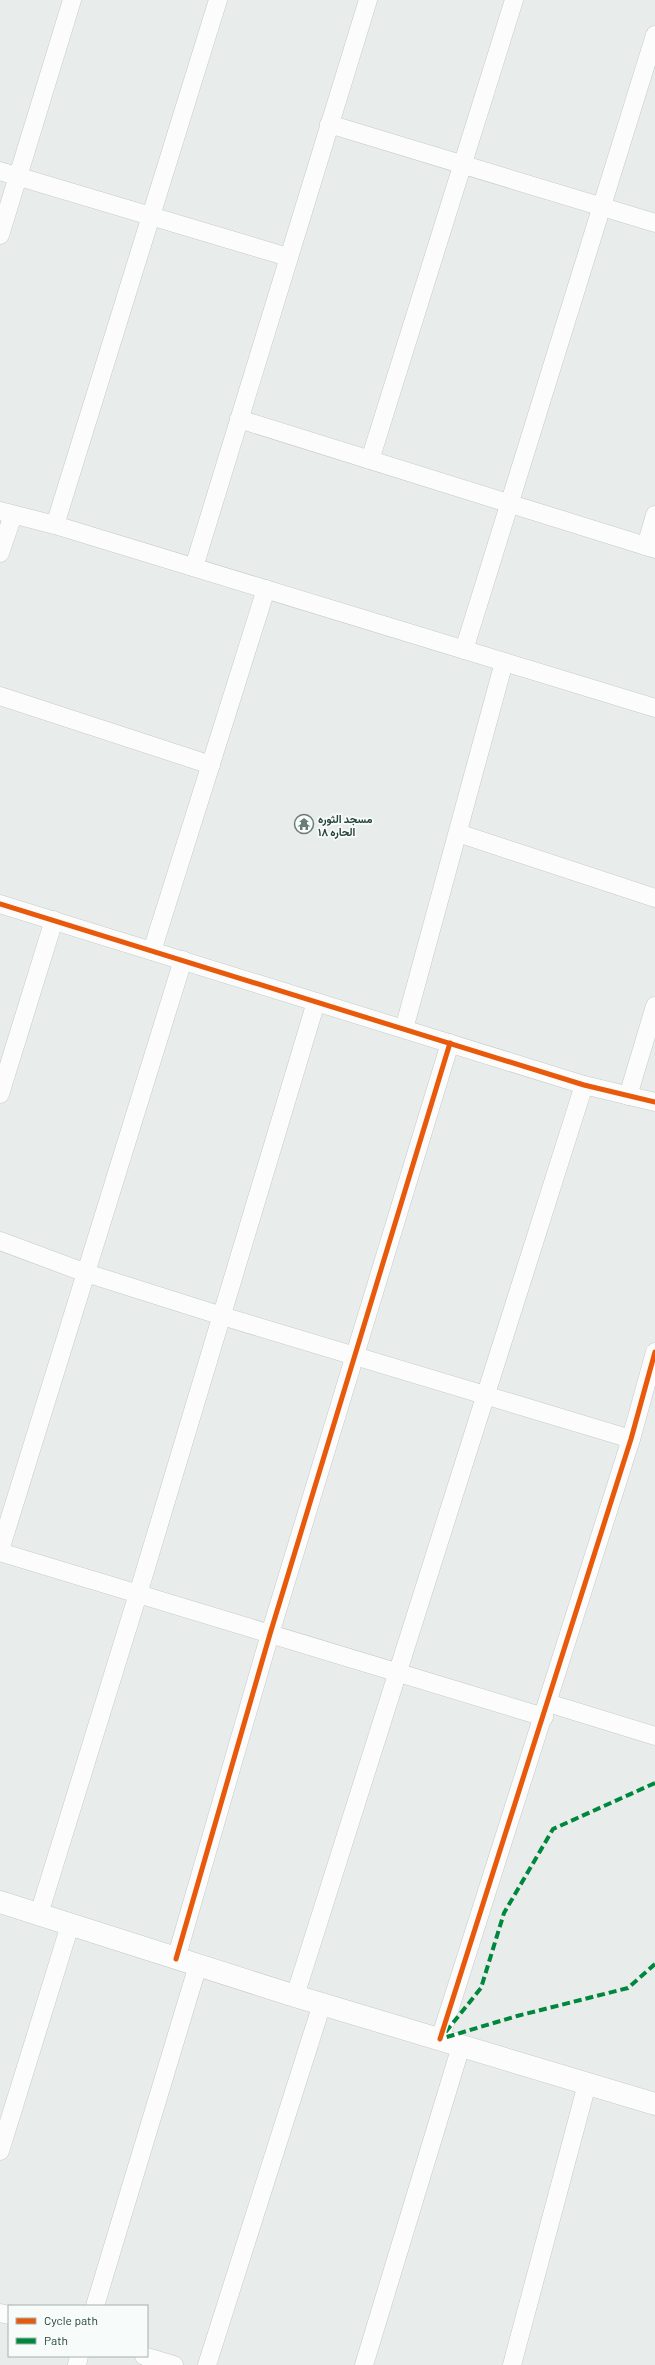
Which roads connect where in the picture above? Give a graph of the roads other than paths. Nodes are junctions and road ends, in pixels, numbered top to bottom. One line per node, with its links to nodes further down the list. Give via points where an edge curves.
1 (72, 0): 9 (street)
2 (218, 0): 11 (street)
3 (368, 0): 6 (street)
4 (514, 0): 7 (street)
5 (655, 35): 10 (street)
6 (329, 124): 7 (street); 14 (street)
7 (463, 165): 10 (street); 16 (street)
8 (0, 170): 9 (street)
9 (18, 176): 11 (street); 13 (street)
10 (602, 207): 12 (street); 17 (street)
11 (151, 216): 14 (street); 20 (street)
12 (655, 224)
13 (0, 235)
14 (288, 257): 15 (street)
15 (239, 419): 16 (street); 23 (street)
16 (370, 460): 17 (street)
17 (510, 504): 21 (street); 25 (street)
18 (6, 513): 20 (street); 22 (street)
19 (655, 516): 21 (street)
20 (55, 524): 23 (street)
21 (651, 547)
22 (0, 553)
23 (194, 567): 24 (street)
24 (266, 589): 25 (street); 29 (street)
25 (464, 650): 26 (street)
26 (504, 662): 28 (street); 30 (street)
27 (0, 696): 29 (street)
28 (655, 708)
29 (211, 765): 34 (street)
30 (458, 833): 31 (street); 38 (street)
31 (655, 898)
32 (0, 904): 33 (street)
33 (54, 920): 34 (street); 40 (street)
34 (152, 951): 35 (street)
35 (183, 960): 36 (street); 46 (street)
36 (316, 1002): 38 (street); 47 (street)
37 (655, 1006): 43 (street)
38 (404, 1029): 39 (street)
39 (450, 1043): 41 (street); 49 (street)
40 (4, 1073): 42 (street)
41 (584, 1085): 43 (street); 51 (street)
42 (0, 1094)
43 (628, 1096): 44 (street)
44 (655, 1102)
45 (0, 1241): 46 (street)
46 (86, 1273): 47 (street); 53 (street)
47 (222, 1316): 49 (street); 54 (street)
48 (655, 1352): 50 (street)
49 (355, 1356): 51 (street); 55 (street)
50 (651, 1388): 52 (street)
51 (486, 1396): 52 (street); 56 (street)
52 (630, 1439): 57 (street)
53 (0, 1551): 54 (street)
54 (138, 1594): 55 (street); 60 (street)
55 (270, 1634): 56 (street); 62 (street)
56 (398, 1673): 57 (street); 64 (street)
57 (546, 1710): 58 (street); 66 (street)
58 (655, 1736)
59 (0, 1902): 60 (street)
60 (39, 1914): 61 (street)
61 (70, 1925): 62 (street); 70 (street)
62 (176, 1959): 63 (street)
63 (198, 1965): 64 (street); 71 (street)
64 (295, 1996): 65 (street)
65 (322, 2004): 66 (street); 74 (street)
66 (440, 2039): 67 (street)
67 (461, 2046): 68 (street); 75 (street)
68 (588, 2084): 69 (street); 76 (street)
69 (655, 2104)
70 (0, 2151)
71 (95, 2305)
72 (147, 2357): 73 (street)
73 (174, 2365)
74 (207, 2365)
75 (364, 2365)
76 (512, 2365)

